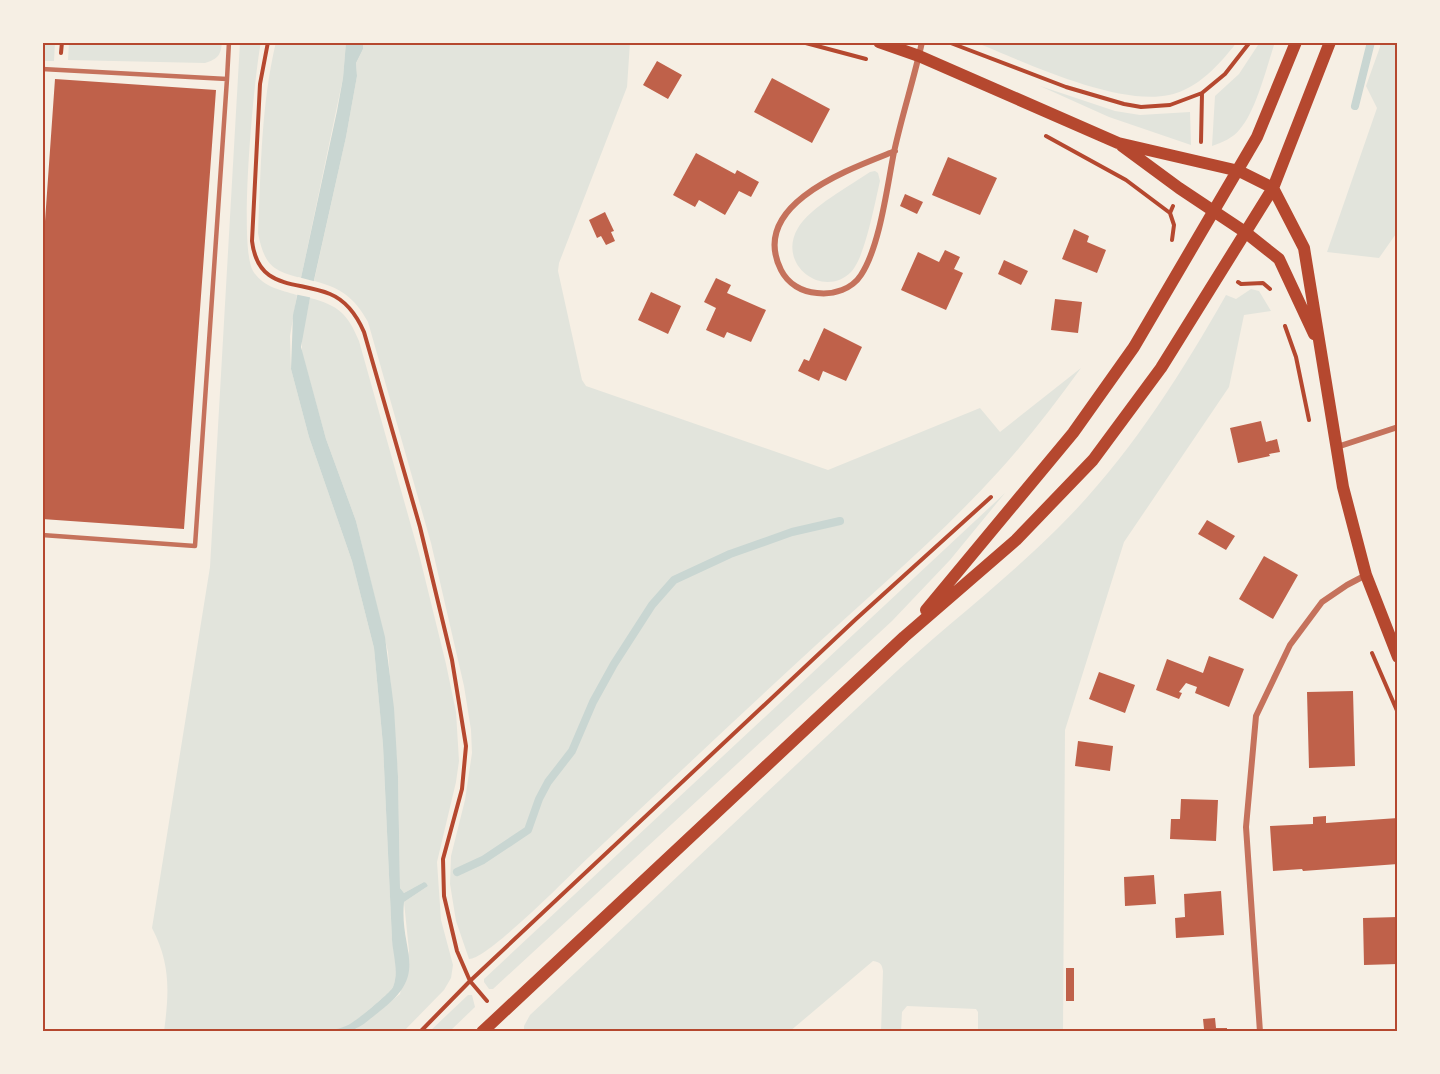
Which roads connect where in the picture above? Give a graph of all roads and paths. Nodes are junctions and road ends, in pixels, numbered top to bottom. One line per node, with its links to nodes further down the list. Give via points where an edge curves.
1 (229, 42): 13 (lane)
2 (268, 42): 40 (path, via 260,84 252,241 264,271 280,282 330,294 347,305 364,332 420,527 452,660 466,746 462,789 446,845 443,875 450,926)
3 (802, 42): 11 (path)
4 (879, 42): 10 (main road)
5 (922, 42): 10 (street)
6 (948, 42): 14 (path, via 1066,87 1124,104 1157,107)
7 (1250, 42): 14 (path, via 1225,74)
8 (1296, 42): 19 (main road)
9 (1330, 42): 21 (main road)
10 (919, 56): 16 (main road); 17 (street)
11 (872, 60)
12 (42, 69): 13 (lane)
13 (227, 79): 34 (lane, via 195,546)
14 (1203, 93): 18 (path, via 1201,142)
15 (1039, 133): 23 (path, via 1126,180)
16 (1118, 143): 18 (main road); 20 (main road)
17 (895, 151): 17 (street, via 880,224 860,277 837,292 806,292 794,285 784,276 775,248 781,220 791,206 831,179)
18 (1195, 160): 19 (main road)
19 (1239, 171): 21 (main road); 22 (main road)
20 (1179, 188): 22 (main road); 23 (path)
21 (1273, 188): 24 (main road); 29 (main road, via 1304,248)
22 (1214, 212): 24 (main road); 25 (main road)
23 (1170, 213): 25 (path, via 1174,225 1172,243)
24 (1245, 232): 26 (main road); 29 (main road, via 1279,260)
25 (1190, 252): 36 (main road, via 1134,347 1073,432)
26 (1222, 272): 27 (path, via 1241,284 1263,283); 36 (main road, via 1161,368 1093,460 1016,540)
27 (1273, 296)
28 (1283, 321): 30 (path, via 1296,357)
29 (1320, 347): 32 (main road)
30 (1310, 426)
31 (1398, 427): 32 (street)
32 (1336, 447): 35 (main road)
33 (997, 491): 40 (path)
34 (42, 535)
35 (1366, 575): 38 (main road); 43 (street, via 1322,602 1290,645 1256,716 1246,827)
36 (904, 637): 42 (main road)
37 (1369, 646): 39 (path)
38 (1398, 657)
39 (1398, 713)
40 (470, 981): 41 (path)
41 (420, 1032)
42 (482, 1032)
43 (1260, 1032)

